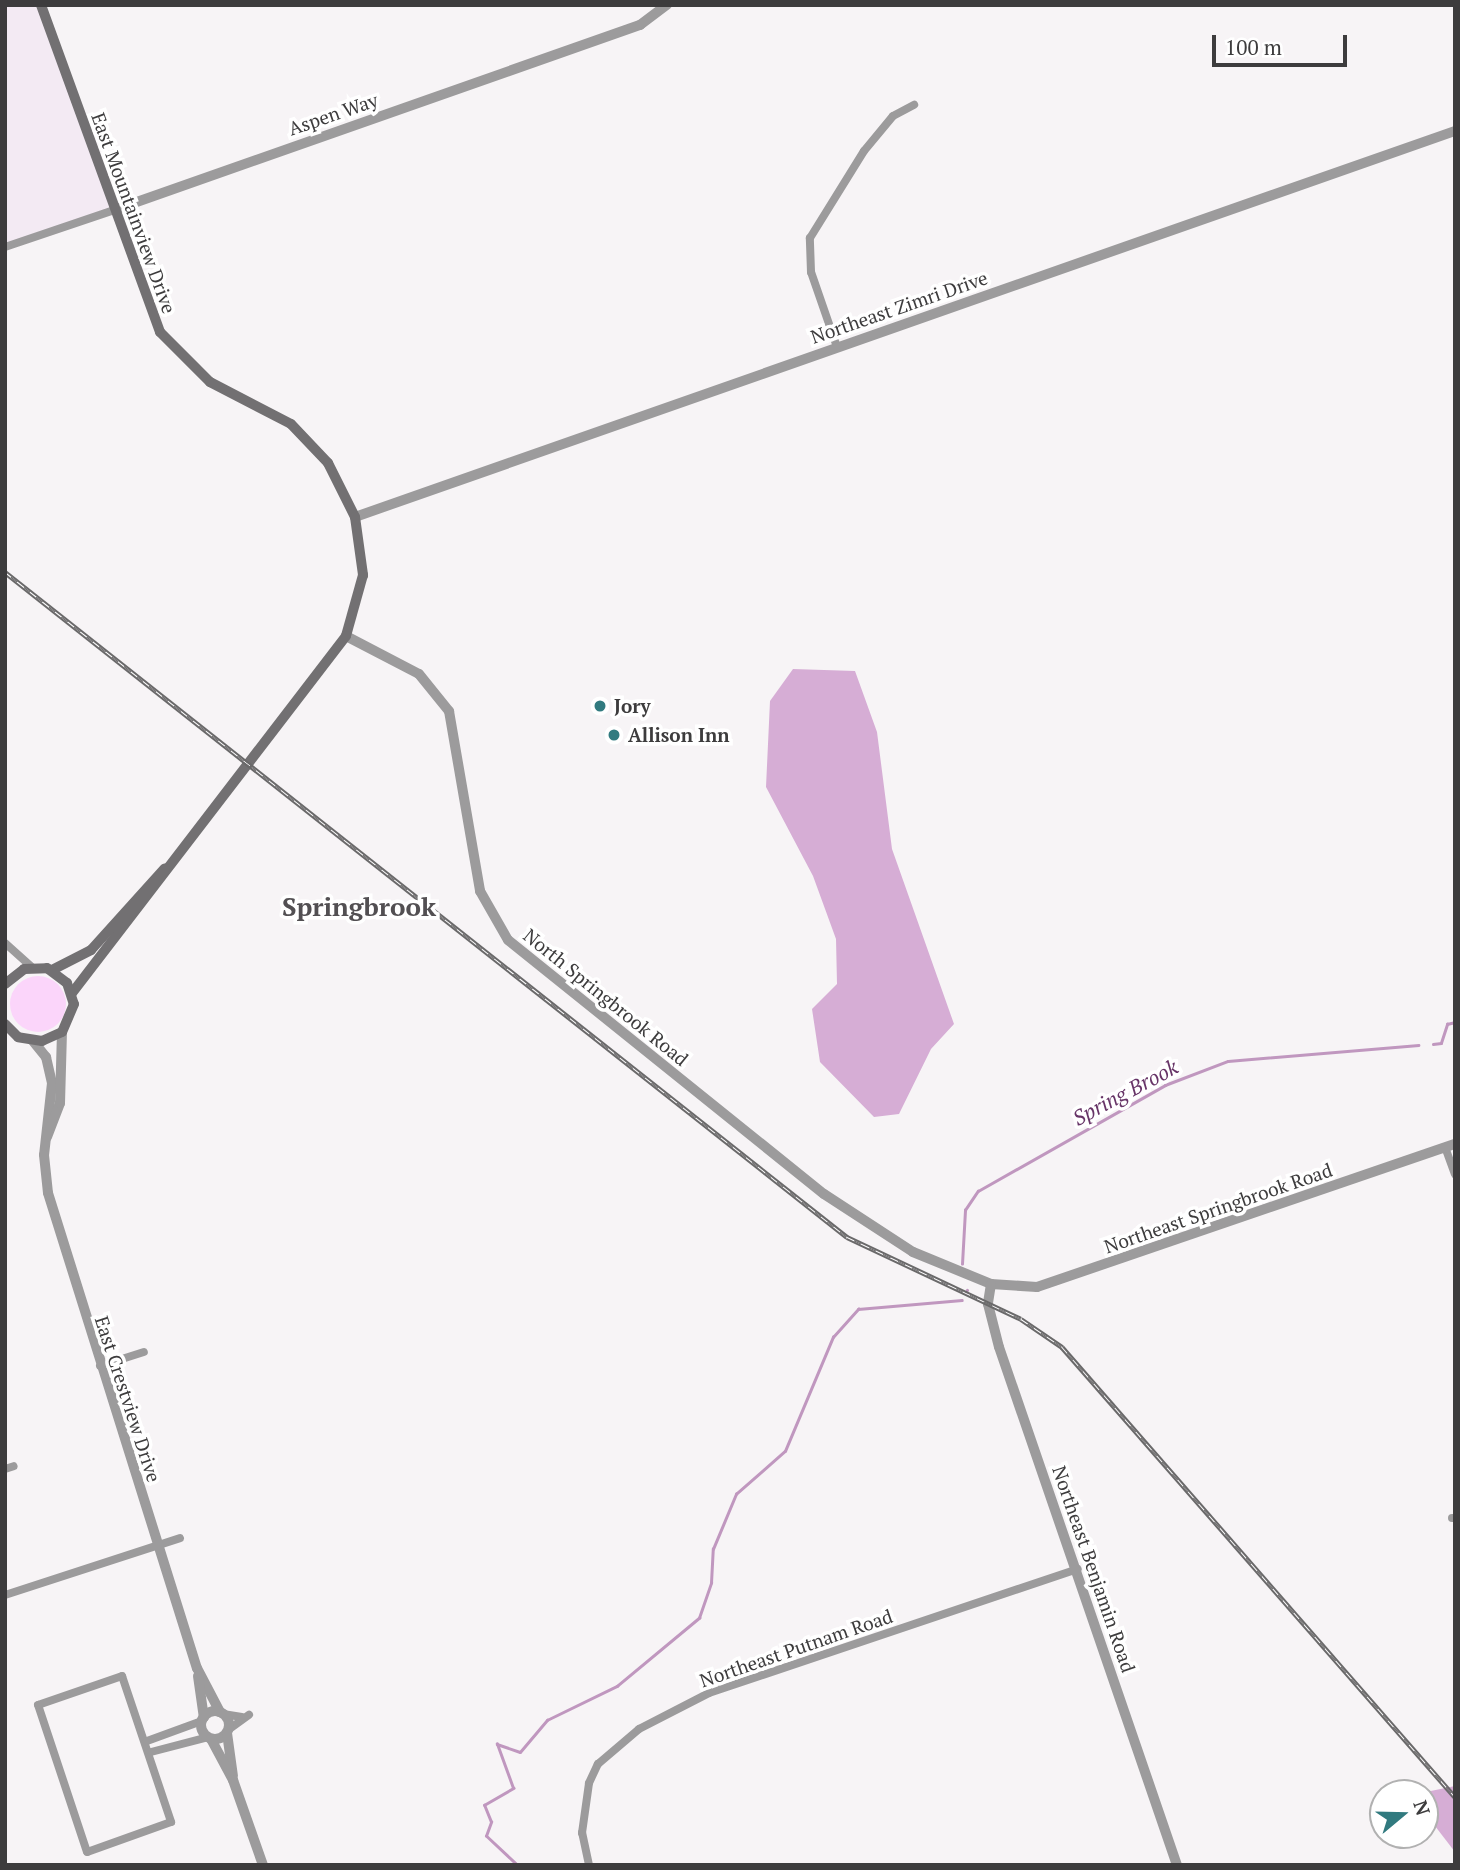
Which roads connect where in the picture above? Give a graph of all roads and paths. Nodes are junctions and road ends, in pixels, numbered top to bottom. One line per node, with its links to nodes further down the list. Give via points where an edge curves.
1 (41, 5): 5 (main road, East Mountainview Drive)
2 (667, 5): 5 (street, Aspen Way, via 640,25)
3 (914, 105): 7 (street, via 893,116 864,151 810,238 811,272)
4 (1455, 131): 7 (street, Northeast Zimri Drive)
5 (114, 210): 6 (street, Aspen Way); 8 (main road, East Mountainview Drive, via 151,314 174,351 225,393 306,436 339,479)
6 (5, 247)
7 (837, 347): 8 (street, Northeast Zimri Drive)
8 (355, 516): 9 (main road, East Mountainview Drive, via 363,575)
9 (346, 636): 10 (main road); 25 (street, North Springbrook Road, via 419,674 449,711 480,891 508,940 863,1223)
10 (164, 868): 14 (main road, via 91,950); 16 (main road)
11 (5, 943): 12 (street)
12 (32, 967): 14 (main road); 15 (main road)
13 (5, 970): 15 (street)
14 (52, 970): 16 (main road)
15 (6, 983)
16 (72, 993): 18 (main road, via 73,1012)
17 (5, 1024): 19 (main road)
18 (62, 1032): 21 (main road); 22 (street, East Crestview Drive, via 60,1103)
19 (18, 1037): 20 (main road); 21 (main road)
20 (5, 1039)
21 (33, 1041): 22 (street, East Crestview Drive, via 46,1057 52,1083)
22 (46, 1138): 27 (street, East Crestview Drive, via 46,1183)
23 (1450, 1146): 24 (street); 25 (street, Northeast Springbrook Road, via 1055,1283 1025,1289)
24 (1455, 1174)
25 (991, 1284): 32 (street, Northeast Benjamin Road, via 988,1304 999,1347)
26 (144, 1352): 27 (street)
27 (100, 1366): 31 (street, East Crestview Drive)
28 (15, 1466): 29 (street)
29 (5, 1469)
30 (180, 1538): 31 (street)
31 (157, 1545): 33 (street); 34 (street, East Crestview Drive)
32 (1078, 1569): 43 (street, Northeast Putnam Road, via 709,1693 639,1729 614,1746 589,1783 582,1833); 44 (street, Northeast Benjamin Road)
33 (5, 1595)
34 (197, 1668): 35 (street, East Crestview Drive); 36 (street, East Crestview Drive)
35 (221, 1713): 36 (street); 37 (street, East Crestview Drive); 37 (street, via 245,1716)
36 (203, 1719): 38 (street, East Crestview Drive); 39 (street)
37 (228, 1732): 38 (street); 41 (street)
38 (209, 1738): 40 (street); 41 (street)
39 (147, 1741): 40 (street); 40 (street, via 122,1676 38,1705 87,1852 171,1822)
40 (151, 1752)
41 (233, 1780): 42 (street)
42 (263, 1865)
43 (589, 1865)
44 (1177, 1865)

